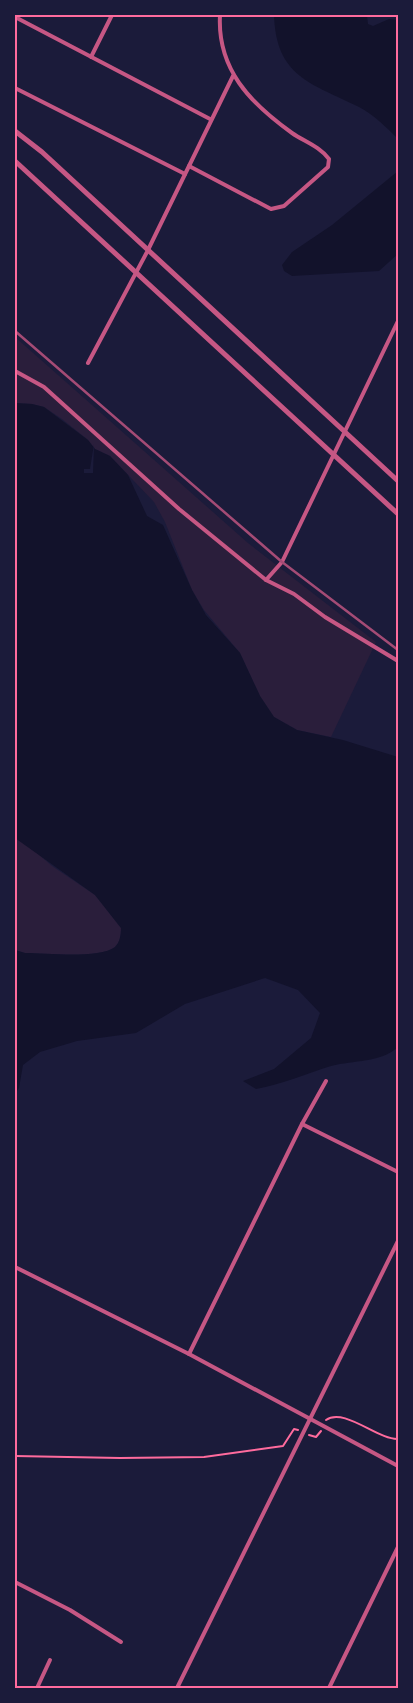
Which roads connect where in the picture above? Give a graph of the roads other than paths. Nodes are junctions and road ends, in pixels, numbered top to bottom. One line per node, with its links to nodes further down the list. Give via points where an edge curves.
1 (112, 15): 4 (street)
2 (220, 15): 5 (street, via 223,56)
3 (15, 17): 4 (street)
4 (91, 57): 7 (street)
5 (233, 76): 7 (street); 10 (street, via 260,106 292,132 322,150 329,159 328,167 284,206 271,209)
6 (15, 88): 11 (street)
7 (210, 120): 10 (street)
8 (15, 131): 12 (street, via 42,152)
9 (15, 161): 13 (street)
10 (189, 166): 11 (street)
11 (185, 174): 12 (street)
12 (147, 252): 13 (street); 17 (street)
13 (136, 273): 15 (street); 18 (street)
14 (398, 321): 17 (street)
15 (88, 363)
16 (15, 371): 21 (street, via 44,387 179,509)
17 (345, 433): 18 (street); 19 (street)
18 (334, 456): 20 (street); 21 (street, via 282,562)
19 (398, 481)
20 (398, 514)
21 (266, 580): 22 (street, via 294,594 325,617)
22 (398, 661)
23 (326, 1081): 24 (street)
24 (302, 1124): 25 (street); 28 (street)
25 (398, 1172)
26 (398, 1241): 29 (street)
27 (15, 1267): 28 (street)
28 (189, 1354): 29 (street)
29 (308, 1420): 30 (street); 36 (street)
30 (398, 1466)
31 (398, 1546): 37 (street)
32 (15, 1582): 33 (street, via 70,1610)
33 (120, 1642)
34 (50, 1660): 35 (street)
35 (38, 1688)
36 (177, 1688)
37 (329, 1688)

